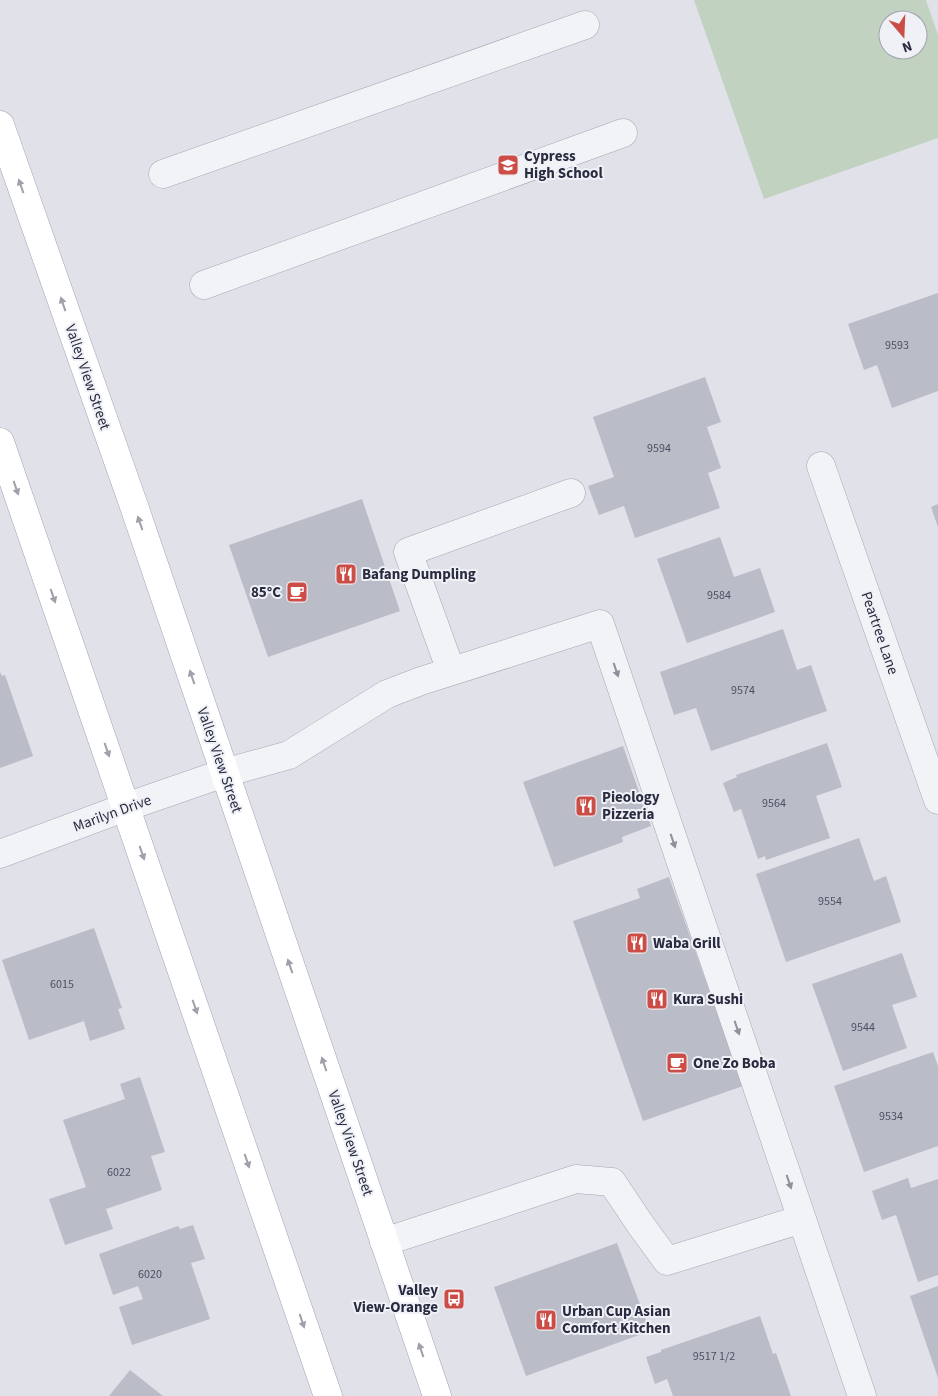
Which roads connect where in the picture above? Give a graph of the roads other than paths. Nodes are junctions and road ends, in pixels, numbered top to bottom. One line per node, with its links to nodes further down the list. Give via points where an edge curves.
1 (585, 25): 4 (street)
2 (0, 125): 10 (main road, Valley View Street, one-way to 2)
3 (623, 133): 5 (street)
4 (163, 174)
5 (204, 285)
6 (0, 442): 12 (main road, one-way to 12)
7 (821, 466): 11 (street, Peartree Lane)
8 (571, 493): 9 (street, via 408,552)
9 (451, 671): 10 (street, Marilyn Drive, via 387,694 289,755); 14 (street, Marilyn Drive, one-way to 14, via 600,624)
10 (224, 773): 12 (street, Marilyn Drive); 15 (main road, Valley View Street, one-way to 10)
11 (938, 800)
12 (126, 807): 13 (street, Marilyn Drive); 16 (main road, one-way to 16)
13 (0, 854)
14 (802, 1219): 15 (street, via 667,1261 612,1182 576,1178); 18 (street)
15 (384, 1242): 17 (main road, Valley View Street, one-way to 15)
16 (328, 1396)
17 (437, 1396)
18 (862, 1396)

